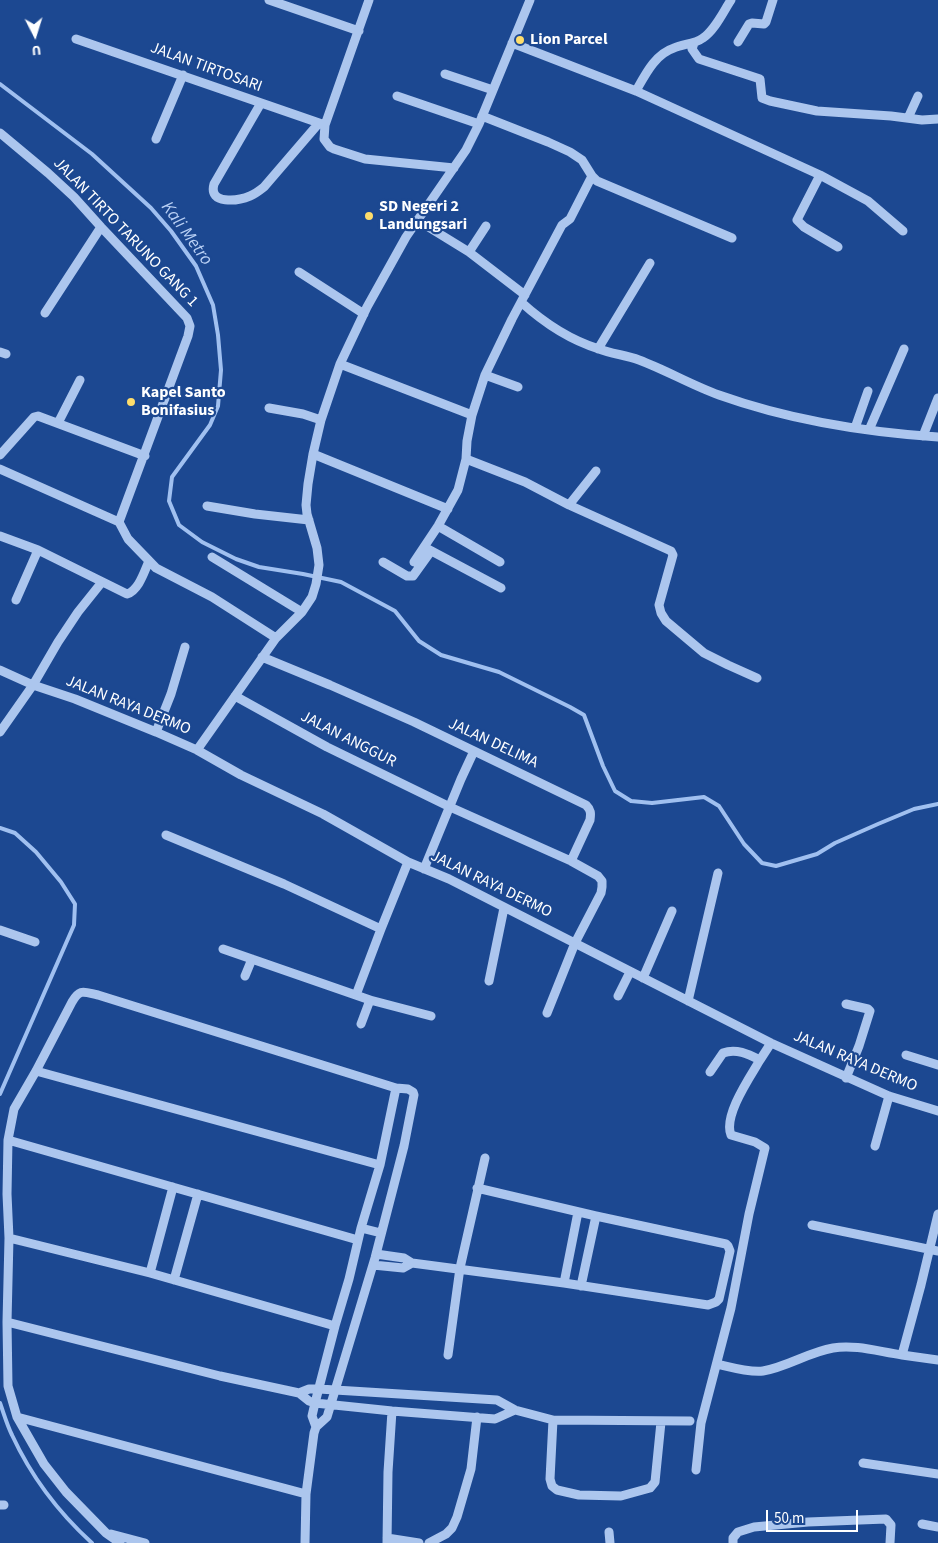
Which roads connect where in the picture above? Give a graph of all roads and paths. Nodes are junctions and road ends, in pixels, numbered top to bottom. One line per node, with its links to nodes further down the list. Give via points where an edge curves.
1 (269, 0): 6 (street)
2 (368, 0): 6 (street)
3 (530, 0): 9 (street)
4 (730, 0): 10 (street, via 704,38)
5 (772, 0): 8 (street, via 766,22 749,24)
6 (359, 31): 21 (street)
7 (76, 39): 12 (street, JALAN TIRTOSARI)
8 (738, 42)
9 (512, 43): 13 (street); 14 (street)
10 (694, 43): 14 (street, via 664,52); 18 (street, via 692,49 699,59 760,79 763,99 818,111)
11 (445, 74): 13 (street)
12 (183, 75): 17 (street, JALAN TIRTOSARI); 23 (street)
13 (493, 90): 20 (street)
14 (636, 91): 25 (street)
15 (398, 96): 20 (street)
16 (918, 96): 18 (street)
17 (261, 104): 21 (street, JALAN TIRTOSARI); 21 (street, via 214,184 214,196 219,199 237,200 257,193)
18 (908, 118): 19 (street)
19 (938, 119)
20 (480, 120): 24 (street); 26 (street, via 570,152 582,160)
21 (322, 124): 24 (street, via 327,144 343,153 365,159)
22 (1, 135): 29 (street, JALAN TIRTO TARUNO GANG 1, via 74,197)
23 (156, 139)
24 (454, 168): 27 (street)
25 (820, 175): 30 (street, via 868,200); 32 (street, via 797,220)
26 (592, 176): 31 (street); 36 (street)
27 (417, 220): 33 (street); 38 (street)
28 (486, 226): 33 (street)
29 (101, 227): 37 (street); 57 (street, JALAN TIRTO TARUNO GANG 1, via 189,322 188,336)
30 (903, 231)
31 (732, 238)
32 (838, 247)
33 (470, 252): 36 (street)
34 (650, 263): 39 (street)
35 (298, 272): 38 (street)
36 (523, 298): 39 (street, via 548,323); 42 (street)
37 (45, 313)
38 (364, 314): 41 (street)
39 (598, 349): 51 (street, via 638,360 718,395 787,415)
40 (904, 349): 52 (street)
41 (340, 364): 48 (street); 49 (street)
42 (485, 375): 44 (street); 48 (street)
43 (80, 380): 50 (street)
44 (518, 387)
45 (868, 390): 51 (street)
46 (938, 398): 53 (street)
47 (269, 408): 49 (street)
48 (472, 415): 58 (street)
49 (321, 420): 55 (street)
50 (58, 423): 56 (street, via 41,416 34,417); 57 (street)
51 (855, 428): 52 (street)
52 (869, 430): 53 (street)
53 (923, 436): 54 (street)
54 (938, 437)
55 (313, 454): 63 (street); 64 (street, via 306,505)
56 (0, 455)
57 (145, 456): 65 (street, JALAN TIRTO TARUNO GANG 1)
58 (466, 459): 61 (street, via 525,482); 63 (street, via 458,490)
59 (0, 469): 65 (street)
60 (596, 471): 61 (street)
61 (569, 505): 83 (street, via 671,551 673,555 659,605 666,621 704,653)
62 (208, 506): 64 (street)
63 (448, 509): 66 (street)
64 (309, 520): 78 (street, via 319,565 312,597)
65 (119, 522): 71 (street, via 128,539)
66 (438, 526): 68 (street); 74 (street)
67 (0, 536): 69 (street)
68 (427, 549): 72 (street, via 414,576 406,576); 73 (street); 76 (street)
69 (38, 550): 75 (street); 77 (street)
70 (212, 557): 78 (street)
71 (149, 561): 75 (street, via 130,594); 79 (street)
72 (383, 562)
73 (414, 562)
74 (500, 562)
75 (102, 582): 84 (street, via 78,612)
76 (501, 588)
77 (16, 600)
78 (302, 612): 79 (street)
79 (276, 638): 81 (street)
80 (185, 647): 87 (street)
81 (262, 657): 85 (street); 89 (street, JALAN DELIMA)
82 (0, 670): 84 (street, JALAN RAYA DERMO)
83 (757, 678)
84 (33, 685): 86 (street); 87 (street, JALAN RAYA DERMO)
85 (234, 696): 88 (street); 90 (street, JALAN ANGGUR, via 327,747)
86 (0, 732)
87 (156, 732): 88 (street, JALAN RAYA DERMO)
88 (197, 750): 93 (street, JALAN RAYA DERMO, via 323,814)
89 (474, 751): 90 (street); 92 (street, JALAN DELIMA, via 586,805 590,810 590,820)
90 (450, 807): 92 (street, JALAN ANGGUR); 94 (street)
91 (166, 835): 98 (street)
92 (571, 861): 101 (street, JALAN ANGGUR, via 602,881 601,893)
93 (408, 862): 94 (street, JALAN RAYA DERMO); 98 (street)
94 (424, 869): 96 (street, JALAN RAYA DERMO)
95 (718, 873): 111 (street)
96 (504, 908): 101 (street, JALAN RAYA DERMO); 107 (street)
97 (672, 911): 106 (street)
98 (381, 929): 108 (street)
99 (0, 930): 100 (street)
100 (35, 942)
101 (575, 943): 104 (street, JALAN RAYA DERMO); 113 (street)
102 (223, 949): 103 (street)
103 (252, 959): 105 (street); 108 (street)
104 (630, 972): 106 (street, JALAN RAYA DERMO); 109 (street)
105 (245, 976)
106 (643, 978): 111 (street, JALAN RAYA DERMO)
107 (489, 981)
108 (356, 995): 110 (street)
109 (618, 996)
110 (370, 1000): 114 (street); 115 (street)
111 (688, 1001): 116 (street, JALAN RAYA DERMO)
112 (846, 1004): 122 (street, via 870,1011)
113 (547, 1013)
114 (431, 1016)
115 (361, 1024)
116 (772, 1043): 118 (street); 122 (street, JALAN RAYA DERMO)
117 (906, 1055): 119 (street)
118 (760, 1060): 121 (street, via 746,1053 725,1051); 155 (street, via 732,1113 728,1129 731,1135 765,1148)
119 (938, 1065)
120 (36, 1070): 123 (street, via 72,1002 77,994 83,992); 126 (street, via 14,1109); 129 (street)
121 (710, 1072)
122 (846, 1078): 124 (street, JALAN RAYA DERMO)
123 (396, 1088): 129 (street); 138 (street, via 411,1090 414,1095)
124 (890, 1096): 125 (street, JALAN RAYA DERMO); 127 (street)
125 (938, 1111)
126 (8, 1140): 130 (street); 139 (street)
127 (875, 1146)
128 (485, 1158): 131 (street)
129 (380, 1165): 137 (street)
130 (172, 1187): 132 (street); 146 (street)
131 (477, 1188): 133 (street); 145 (street)
132 (198, 1194): 140 (street); 147 (street)
133 (578, 1212): 135 (street); 148 (street)
134 (938, 1214): 141 (street)
135 (596, 1216): 149 (street); 149 (street, via 726,1244 730,1251 719,1299 708,1305)
136 (812, 1225): 141 (street)
137 (361, 1228): 138 (street); 140 (street)
138 (381, 1233): 142 (street)
139 (9, 1238): 146 (street); 150 (street)
140 (358, 1240): 151 (street)
141 (934, 1250): 152 (street)
142 (376, 1254): 143 (street, via 404,1258); 144 (street)
143 (412, 1263): 144 (street, via 403,1268); 145 (street)
144 (373, 1265): 157 (street)
145 (460, 1268): 148 (street); 153 (street)
146 (150, 1273): 147 (street)
147 (174, 1280): 151 (street)
148 (564, 1283): 149 (street)
149 (581, 1286)
150 (7, 1322): 158 (street, via 220,1376); 165 (street, via 8,1386)
151 (335, 1326): 156 (street)
152 (902, 1354): 154 (street); 155 (street, via 845,1347 817,1352 764,1371)
153 (448, 1355)
154 (938, 1360)
155 (717, 1364): 172 (street, via 701,1423)
156 (318, 1389): 157 (street); 158 (street); 160 (street)
157 (335, 1390): 159 (street); 161 (street)
158 (299, 1392): 160 (street)
159 (433, 1396): 162 (street, via 497,1400); 164 (street)
160 (315, 1404): 161 (street); 170 (street, via 312,1416)
161 (331, 1406): 163 (street); 170 (street, via 327,1417)
162 (516, 1410): 166 (street, via 495,1419); 167 (street)
163 (392, 1412): 164 (street); 179 (street)
164 (432, 1413): 166 (street)
165 (17, 1417): 174 (street); 177 (street, via 44,1464 66,1492)
166 (477, 1417): 184 (street, via 471,1470 457,1517 446,1534)
167 (553, 1420): 169 (street); 169 (street, via 552,1486 579,1495 604,1496 640,1491 650,1488 655,1482)
168 (690, 1421): 169 (street)
169 (661, 1422)
170 (316, 1427): 174 (street)
171 (863, 1464): 173 (street)
172 (696, 1470)
173 (938, 1474)
174 (306, 1494): 182 (street)
175 (922, 1524): 176 (street)
176 (938, 1527)
177 (106, 1532): 180 (street); 181 (street)
178 (609, 1532): 185 (street)
179 (387, 1541): 183 (street)
180 (120, 1543)
181 (145, 1543)
182 (305, 1543)
183 (419, 1543)
184 (429, 1543)
185 (610, 1543)
186 (733, 1543): 187 (street, via 738,1532 754,1526 881,1519 888,1520 891,1525)
187 (890, 1543)

